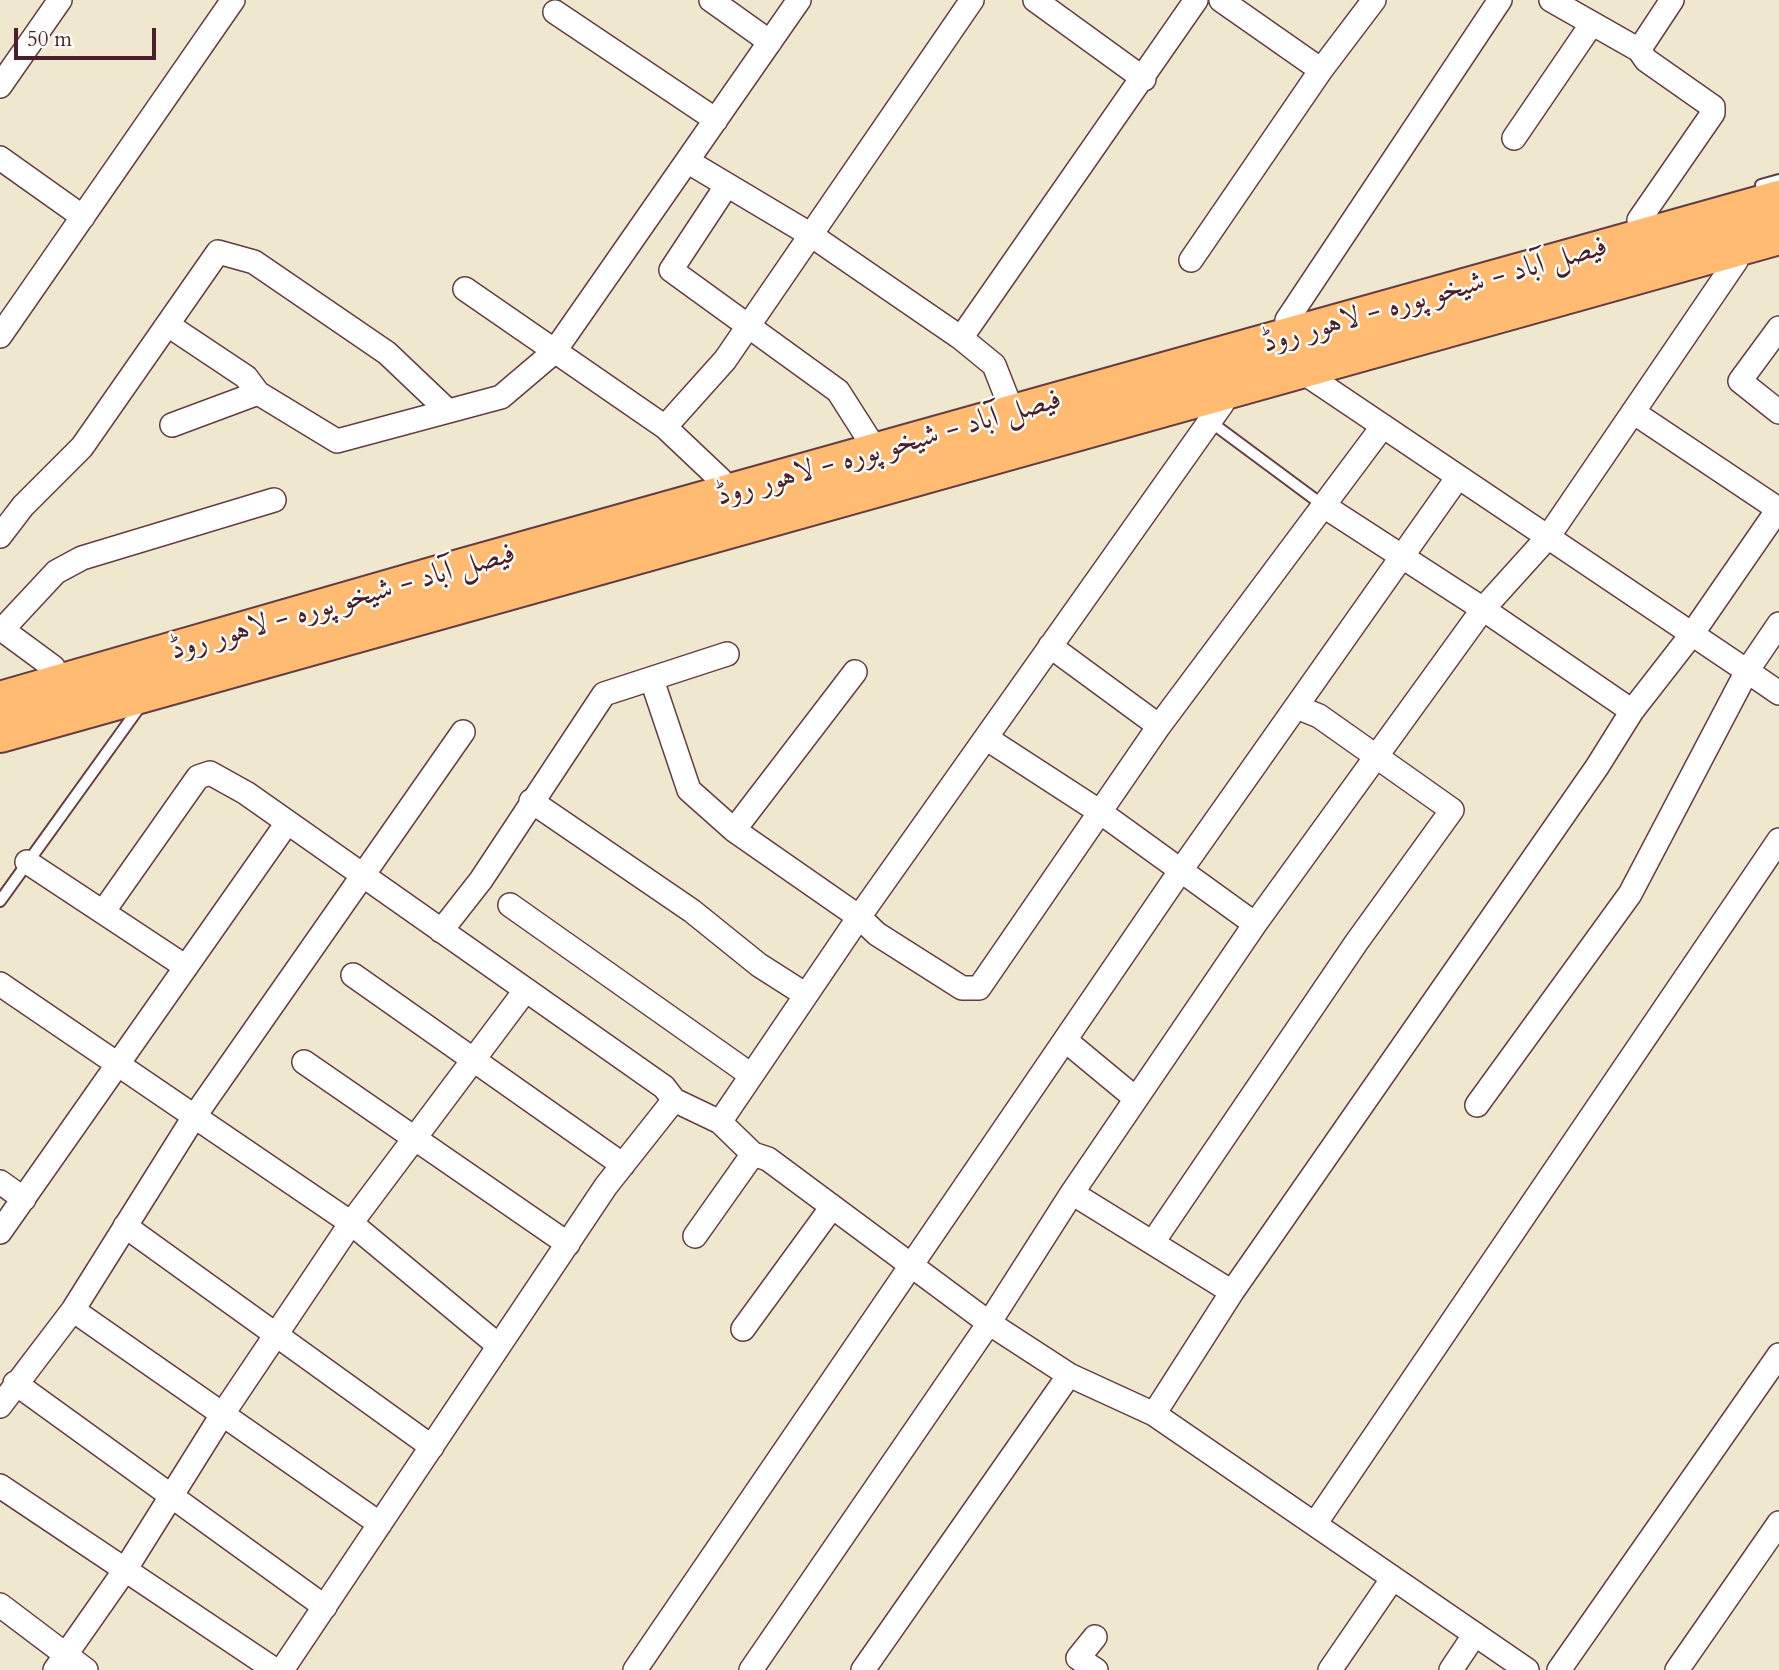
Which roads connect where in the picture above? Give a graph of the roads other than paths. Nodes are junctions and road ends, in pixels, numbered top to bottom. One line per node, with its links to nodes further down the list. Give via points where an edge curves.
1 (60, 0): 19 (street)
2 (233, 0): 27 (street)
3 (711, 0): 15 (street)
4 (800, 0): 15 (street)
5 (972, 0): 29 (street)
6 (1035, 0): 18 (street)
7 (1196, 0): 18 (street)
8 (1221, 0): 17 (street)
9 (1374, 0): 17 (street)
10 (1500, 0): 34 (street)
11 (1551, 0): 14 (street)
12 (1672, 0): 16 (street)
13 (555, 12): 20 (street)
14 (1591, 25): 16 (street); 21 (street)
15 (770, 42): 20 (street)
16 (1639, 50): 28 (street, via 1646,60 1713,107)
17 (1321, 70): 31 (street)
18 (1144, 79): 39 (street)
19 (0, 86)
20 (716, 120): 23 (street)
21 (1514, 138)
22 (0, 158): 27 (street)
23 (687, 161): 25 (street); 40 (street)
24 (1779, 180): 26 (lane)
25 (727, 185): 29 (street); 36 (street, via 671,270)
26 (1766, 194): 74 (highway, فیصل آباد - شیخو پورہ - لاہور روڈ)
27 (83, 216): 38 (street)
28 (1639, 220)
29 (811, 235): 36 (street); 39 (street)
30 (1779, 235): 80 (highway, فیصل آباد - شیخو پورہ - لاہور روڈ)
31 (1191, 260)
32 (1735, 261): 46 (street)
33 (466, 289): 40 (street)
34 (1287, 320)
35 (168, 325): 42 (street, via 246,377); 45 (street, via 218,252 254,262 387,353); 60 (street, via 82,447 23,506)
36 (748, 326): 50 (street, via 725,360); 51 (street, via 838,391)
37 (1779, 328): 47 (street, via 1740,381)
38 (0, 336)
39 (961, 338): 43 (street, via 994,365)
40 (554, 352): 45 (street, via 501,397); 50 (street)
41 (1313, 379): 49 (street)
42 (258, 393): 45 (street, via 337,441); 48 (street)
43 (1008, 398)
44 (1222, 409): 58 (lane); 67 (street)
45 (448, 411)
46 (1633, 412): 59 (street); 61 (street)
47 (1779, 412)
48 (172, 425)
49 (1383, 426): 54 (street); 58 (street)
50 (665, 427): 55 (street)
51 (867, 438)
52 (989, 469): 53 (lane)
53 (976, 473)
54 (1458, 477): 61 (street); 62 (street)
55 (720, 479)
56 (949, 480): 75 (lane)
57 (274, 500): 65 (street, via 82,558 56,572)
58 (1324, 506): 62 (street); 78 (street)
59 (1779, 508): 66 (street)
60 (0, 537)
61 (1548, 537): 63 (street); 66 (street)
62 (1400, 557): 63 (street); 76 (street)
63 (1483, 609): 77 (street); 83 (street)
64 (1779, 624): 70 (street)
65 (1, 629): 69 (street)
66 (1692, 634): 70 (street); 77 (street)
67 (1050, 646): 78 (street); 81 (street)
68 (727, 654): 72 (street)
69 (53, 667)
70 (1746, 671): 73 (street); 110 (street, via 1630,894)
71 (855, 672): 87 (street)
72 (652, 680): 84 (street, via 604,694); 87 (street, via 689,790)
73 (1779, 692)
74 (0, 702)
75 (141, 705): 82 (lane); 89 (lane)
76 (1297, 707): 83 (street, via 1319,716); 90 (street)
77 (1632, 710): 127 (street)
78 (1159, 726): 85 (street)
79 (463, 732): 91 (street)
80 (0, 733)
81 (986, 738): 85 (street); 95 (street)
82 (0, 744)
83 (1377, 758): 96 (street); 124 (street, via 1452,810)
84 (531, 801): 97 (street); 102 (street)
85 (1100, 812): 90 (street); 95 (street, via 979,988 962,988 877,934)
86 (287, 824): 91 (street); 94 (street, via 211,773 198,777); 98 (street)
87 (734, 830): 95 (street)
88 (1779, 840): 144 (street)
89 (27, 862): 92 (lane); 94 (street)
90 (1181, 870): 96 (street); 103 (street)
91 (360, 875): 97 (street); 111 (street)
92 (0, 901)
93 (510, 905): 107 (street)
94 (103, 912): 98 (street)
95 (859, 917): 102 (street)
96 (1255, 924): 108 (street)
97 (442, 931): 101 (street)
98 (186, 967): 106 (street)
99 (353, 975): 104 (street)
100 (0, 984): 106 (street)
101 (525, 991): 104 (street); 109 (street, via 664,1087)
102 (806, 995): 107 (street)
103 (1065, 1040): 108 (street); 126 (street)
104 (472, 1059): 113 (street); 115 (street)
105 (304, 1062): 113 (street)
106 (116, 1065): 111 (street); 118 (street)
107 (751, 1075): 112 (street)
108 (1136, 1098): 117 (street)
109 (674, 1100): 112 (street); 115 (street)
110 (1478, 1105)
111 (194, 1116): 120 (street); 121 (street)
112 (720, 1122): 114 (street)
113 (415, 1139): 120 (street); 125 (street)
114 (753, 1154): 119 (street, via 768,1159); 123 (street)
115 (623, 1165): 125 (street)
116 (0, 1182): 118 (street)
117 (1072, 1193): 124 (street); 129 (street)
118 (24, 1199): 122 (street)
119 (832, 1207): 126 (street); 130 (street)
120 (351, 1223): 131 (street); 132 (street)
121 (125, 1226): 128 (street); 131 (street)
122 (0, 1232)
123 (695, 1236)
124 (1153, 1242): 127 (street)
125 (568, 1244): 132 (street)
126 (910, 1264): 129 (street); 155 (street)
127 (1232, 1292): 137 (street)
128 (73, 1310): 135 (street); 138 (street)
129 (989, 1323): 134 (street); 156 (street)
130 (743, 1329)
131 (277, 1334): 138 (street); 139 (street)
132 (499, 1346): 139 (street)
133 (1775, 1369): 162 (street)
134 (1069, 1375): 137 (street); 157 (street)
135 (15, 1383): 136 (street); 141 (street)
136 (0, 1406)
137 (1154, 1414): 144 (street)
138 (222, 1415): 141 (street); 143 (street)
139 (432, 1447): 143 (street)
140 (0, 1486): 145 (street)
141 (173, 1497): 145 (street); 148 (street)
142 (1779, 1523): 163 (street)
143 (380, 1524): 148 (street)
144 (1315, 1524): 146 (street)
145 (125, 1570): 151 (street); 153 (street)
146 (1392, 1578): 149 (street); 159 (street)
147 (0, 1605): 151 (street)
148 (325, 1606): 154 (street)
149 (1475, 1634): 160 (street); 161 (street)
150 (1095, 1637): 158 (street, via 1079,1658)
151 (60, 1663): 152 (street)
152 (86, 1670)
153 (275, 1670)
154 (282, 1670)
155 (635, 1670)
156 (751, 1670)
157 (863, 1670)
158 (1096, 1670)
159 (1330, 1670)
160 (1451, 1670)
161 (1527, 1670)
162 (1559, 1670)
163 (1676, 1670)

